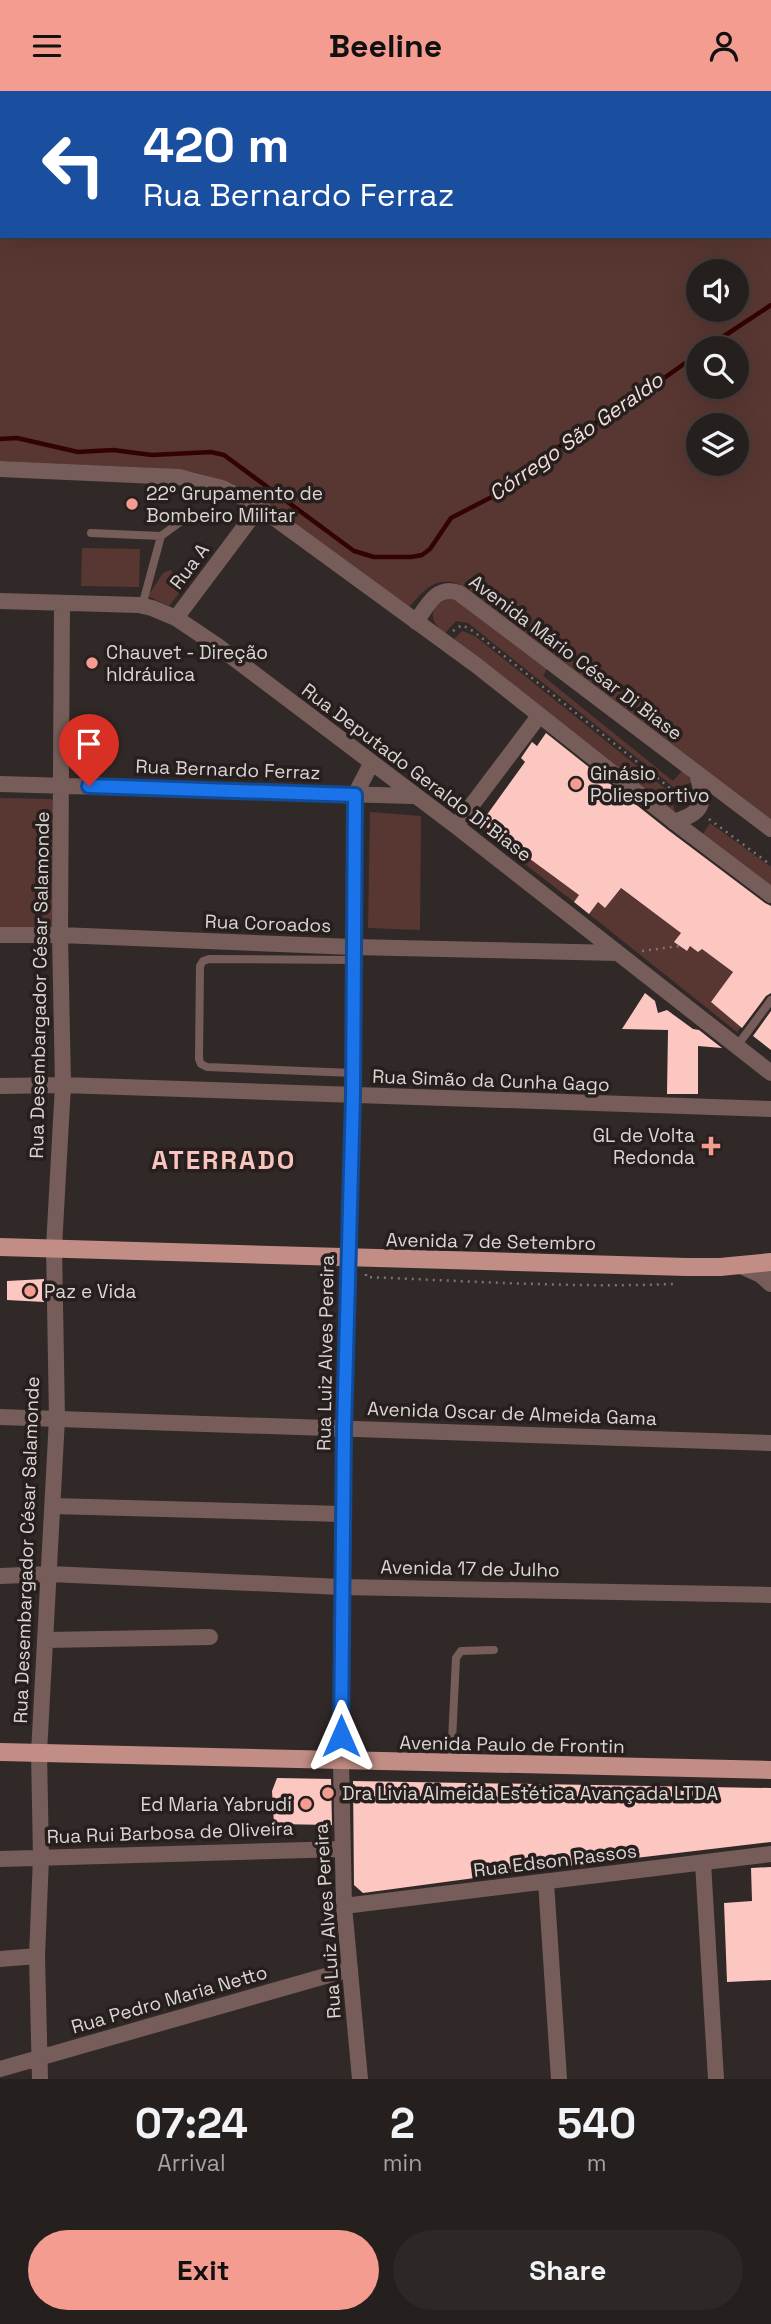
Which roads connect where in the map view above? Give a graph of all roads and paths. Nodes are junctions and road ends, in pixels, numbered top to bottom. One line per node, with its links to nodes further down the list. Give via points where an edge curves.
1 (0, 469): 2 (street, via 179,477 232,492)
2 (260, 506): 9 (street, Rua A); 10 (street)
3 (187, 517): 5 (lane)
4 (91, 533): 5 (lane)
5 (161, 535): 8 (lane)
6 (0, 601): 7 (street, Rua Deputado Geraldo Di Biase)
7 (62, 604): 8 (street, Rua Deputado Geraldo Di Biase); 16 (street, Rua Desembargador César Salamonde)
8 (142, 606): 9 (street, Rua Deputado Geraldo Di Biase)
9 (176, 618): 13 (street, Rua Deputado Geraldo Di Biase)
10 (416, 622): 11 (street); 14 (street, Avenida Mário César Di Biase, via 439,593 459,593)
11 (444, 642): 12 (street); 19 (path, via 461,625 469,629)
12 (539, 716): 20 (street); 21 (street)
13 (371, 764): 17 (street); 18 (street, Rua Deputado Geraldo Di Biase)
14 (697, 774): 19 (street, via 702,800); 22 (street, Avenida Mário César Di Biase)
15 (0, 784): 16 (street, Rua Bernardo Ferraz)
16 (62, 785): 17 (street, Rua Bernardo Ferraz); 26 (street, Rua Desembargador César Salamonde)
17 (355, 795): 18 (street, Rua Bernardo Ferraz); 29 (street, Rua Luiz Alves Pereira)
18 (413, 796): 21 (street, Rua Deputado Geraldo Di Biase)
19 (699, 810): 20 (street); 23 (path)
20 (674, 822): 24 (street)
21 (456, 826): 28 (street, Rua Deputado Geraldo Di Biase)
22 (771, 829)
23 (771, 865)
24 (771, 895)
25 (0, 935): 26 (street, Rua Coroados)
26 (61, 935): 29 (street, Rua Coroados); 34 (street, Rua Desembargador César Salamonde)
27 (680, 946): 28 (path)
28 (627, 952): 29 (street, Rua Coroados); 31 (street, Rua Deputado Geraldo Di Biase)
29 (353, 953): 32 (street, Rua Luiz Alves Pereira); 32 (lane, via 203,961 199,1059 207,1067)
30 (771, 1000): 31 (lane)
31 (737, 1046): 33 (street, Rua Deputado Geraldo Di Biase)
32 (353, 1073): 36 (street, Rua Luiz Alves Pereira)
33 (771, 1073)
34 (63, 1085): 35 (street, Rua Simão da Cunha Gago); 36 (street, Rua Simão da Cunha Gago); 39 (street, Rua Desembargador César Salamonde)
35 (0, 1086)
36 (353, 1096): 37 (street, Rua Simão da Cunha Gago); 40 (street, Rua Luiz Alves Pereira)
37 (771, 1109)
38 (0, 1247): 39 (main road, Avenida 7 de Setembro)
39 (54, 1247): 40 (main road, Avenida 7 de Setembro); 47 (street, Rua Desembargador César Salamonde)
40 (348, 1259): 42 (main road, Avenida 7 de Setembro); 48 (street, Rua Luiz Alves Pereira)
41 (771, 1262): 42 (main road, Avenida 7 de Setembro)
42 (741, 1265): 44 (street)
43 (366, 1277): 45 (path)
44 (771, 1283)
45 (674, 1284)
46 (0, 1417): 47 (street, Avenida Oscar de Almeida Gama)
47 (57, 1418): 48 (street, Avenida Oscar de Almeida Gama); 50 (street, Rua Desembargador César Salamonde)
48 (344, 1429): 49 (street, Avenida Oscar de Almeida Gama); 51 (street, Rua Luiz Alves Pereira)
49 (771, 1443)
50 (53, 1506): 51 (street); 52 (street, Rua Desembargador César Salamonde)
51 (342, 1514): 54 (street, Rua Luiz Alves Pereira)
52 (50, 1574): 53 (street, Avenida 17 de Julho); 54 (street, Avenida 17 de Julho); 57 (street, Rua Desembargador César Salamonde)
53 (0, 1576)
54 (341, 1587): 55 (street, Avenida 17 de Julho); 61 (street, Rua Luiz Alves Pereira)
55 (771, 1595)
56 (210, 1637): 57 (street)
57 (46, 1640): 60 (street, Rua Desembargador César Salamonde)
58 (494, 1650): 62 (lane, via 461,1651 456,1658)
59 (0, 1752): 60 (main road, Avenida Paulo de Frontin)
60 (38, 1753): 61 (main road, Avenida Paulo de Frontin); 66 (street, Rua Desembargador César Salamonde)
61 (341, 1761): 62 (main road, Avenida Paulo de Frontin); 64 (street, Rua Luiz Alves Pereira)
62 (453, 1763): 63 (main road, Avenida Paulo de Frontin)
63 (771, 1770)
64 (342, 1849): 66 (street, Rua Rui Barbosa de Oliveira); 70 (street, Rua Luiz Alves Pereira)
65 (771, 1854): 68 (street, Rua Edson Passos)
66 (41, 1857): 67 (street, Rua Rui Barbosa de Oliveira); 71 (street, Rua Desembargador César Salamonde)
67 (0, 1859)
68 (703, 1863): 69 (street, Rua Edson Passos); 79 (street)
69 (546, 1882): 70 (street, Rua Edson Passos); 78 (street)
70 (344, 1906): 73 (street, Rua Luiz Alves Pereira)
71 (37, 1956): 72 (street); 74 (street, Rua Desembargador César Salamonde)
72 (0, 1959)
73 (350, 1969): 74 (street, Rua Pedro Maria Netto); 77 (street, Rua Luiz Alves Pereira)
74 (39, 2058): 75 (street, Rua Pedro Maria Netto); 76 (street, Rua Desembargador César Salamonde)
75 (0, 2070)
76 (40, 2079)
77 (360, 2079)
78 (559, 2079)
79 (716, 2079)

